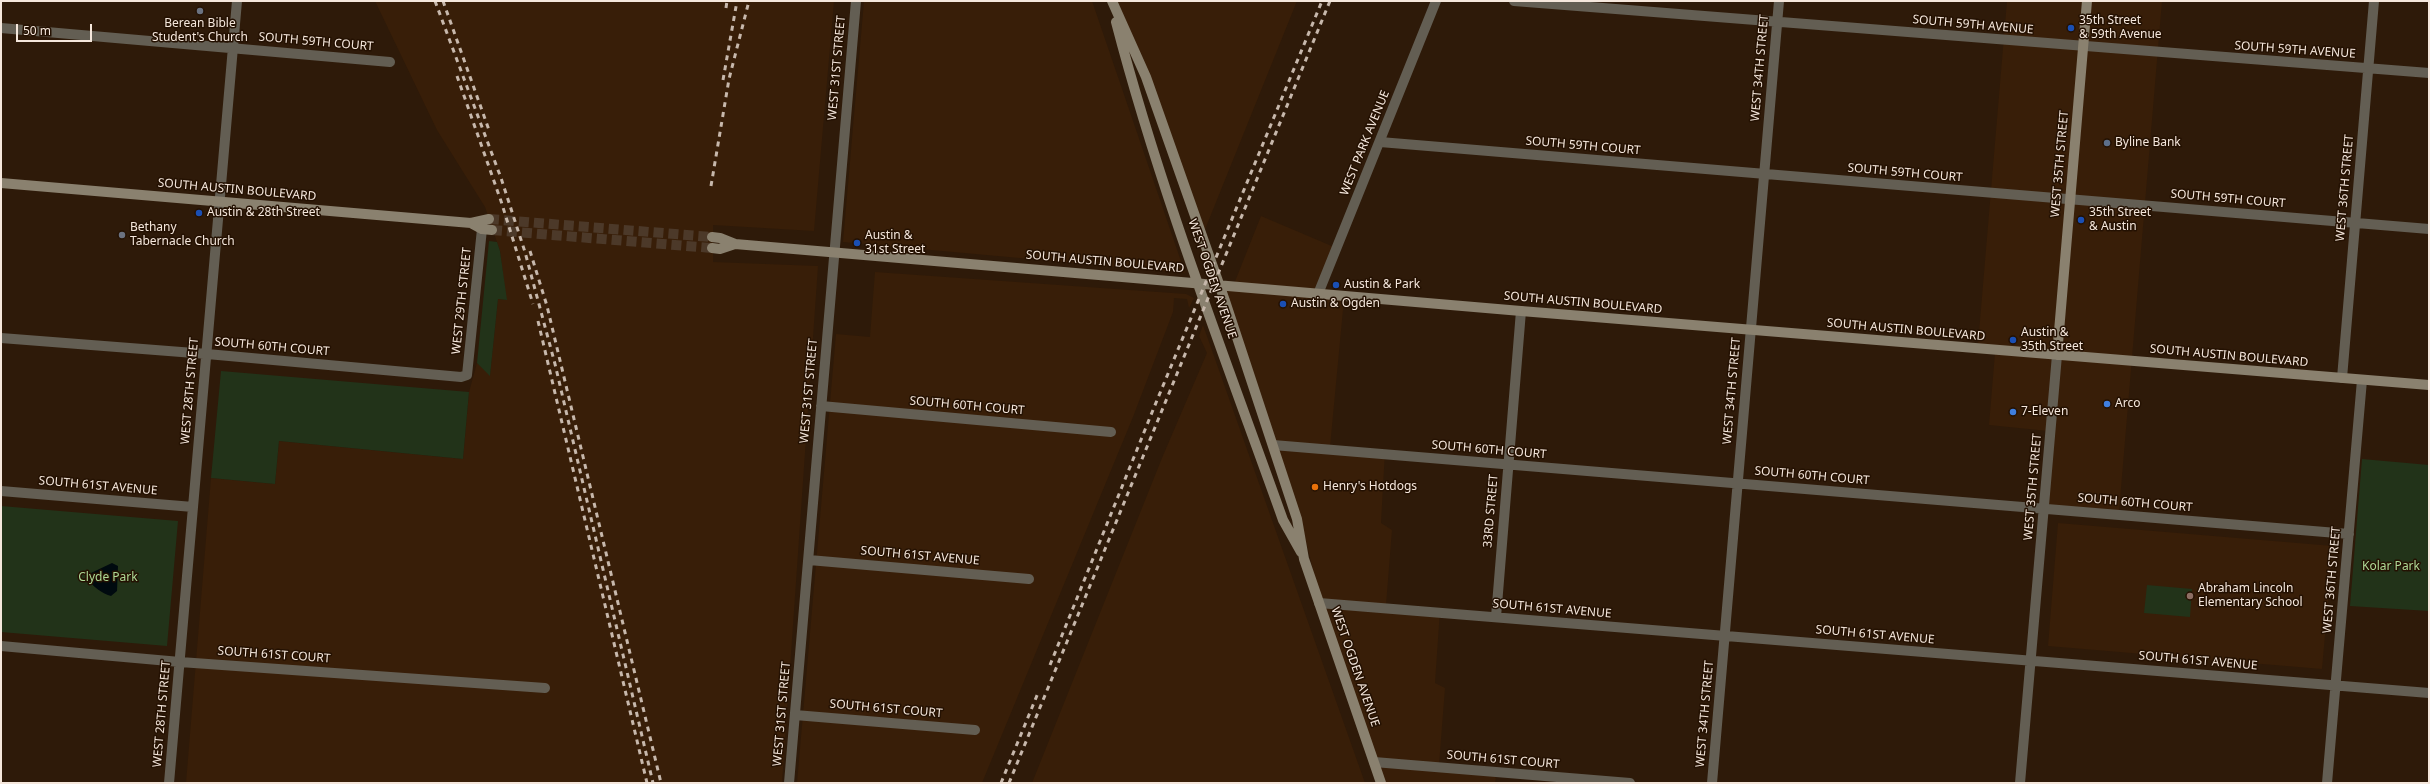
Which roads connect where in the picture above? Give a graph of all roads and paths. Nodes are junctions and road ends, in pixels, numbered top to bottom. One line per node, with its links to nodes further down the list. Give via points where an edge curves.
1 (237, 1): 12 (street, WEST 28TH STREET)
2 (856, 1): 29 (street, WEST 31ST STREET)
3 (1111, 1): 30 (street, WEST OGDEN AVENUE, via 1133,87); 31 (street, WEST OGDEN AVENUE, via 1146,78)
4 (1436, 1): 16 (street, WEST PARK AVENUE)
5 (1514, 1): 9 (street, SOUTH 59TH AVENUE)
6 (1779, 1): 9 (street, WEST 34TH STREET)
7 (2087, 1): 11 (street, WEST 35TH STREET)
8 (2374, 1): 14 (street, WEST 36TH STREET)
9 (1777, 22): 11 (street, SOUTH 59TH AVENUE); 17 (street, WEST 34TH STREET)
10 (1, 28): 12 (street, SOUTH 59TH COURT)
11 (2083, 47): 14 (street, SOUTH 59TH AVENUE); 19 (street, WEST 35TH STREET)
12 (233, 48): 13 (street, SOUTH 59TH COURT); 20 (street, WEST 28TH STREET)
13 (390, 62)
14 (2368, 68): 15 (street, SOUTH 59TH AVENUE); 23 (street, WEST 36TH STREET)
15 (2429, 73)
16 (1380, 142): 17 (street, SOUTH 59TH COURT); 32 (street, WEST PARK AVENUE)
17 (1764, 174): 19 (street, SOUTH 59TH COURT); 34 (street, WEST 34TH STREET)
18 (1, 183): 20 (street, SOUTH AUSTIN BOULEVARD)
19 (2070, 199): 23 (street, SOUTH 59TH COURT); 37 (street, WEST 35TH STREET)
20 (220, 202): 22 (street, SOUTH AUSTIN BOULEVARD); 36 (street, WEST 28TH STREET)
21 (489, 219): 22 (street, SOUTH AUSTIN BOULEVARD)
22 (471, 223): 25 (street, SOUTH AUSTIN BOULEVARD)
23 (2355, 223): 24 (street, SOUTH 59TH COURT); 39 (street, WEST 36TH STREET)
24 (2429, 229)
25 (487, 230): 38 (street, WEST 29TH STREET)
26 (712, 237): 27 (street, SOUTH AUSTIN BOULEVARD)
27 (735, 244): 28 (street, SOUTH AUSTIN BOULEVARD, via 720,249); 29 (street, SOUTH AUSTIN BOULEVARD)
28 (712, 248)
29 (833, 252): 30 (street, SOUTH AUSTIN BOULEVARD); 42 (street, WEST 31ST STREET)
30 (1199, 283): 31 (street, SOUTH AUSTIN BOULEVARD); 51 (street, WEST OGDEN AVENUE, via 1283,520)
31 (1219, 285): 32 (street, SOUTH AUSTIN BOULEVARD); 44 (street, WEST OGDEN AVENUE)
32 (1318, 294): 33 (street, SOUTH AUSTIN BOULEVARD)
33 (1521, 312): 34 (street, SOUTH AUSTIN BOULEVARD); 45 (street, 33RD STREET)
34 (1751, 330): 37 (street, SOUTH AUSTIN BOULEVARD); 46 (street, WEST 34TH STREET)
35 (1, 338): 36 (street, SOUTH 60TH COURT)
36 (207, 354): 38 (street, SOUTH 60TH COURT, via 456,377); 48 (street, WEST 28TH STREET)
37 (2057, 355): 39 (street, SOUTH AUSTIN BOULEVARD); 49 (street, WEST 35TH STREET)
38 (467, 375)
39 (2342, 378): 40 (street, SOUTH AUSTIN BOULEVARD)
40 (2362, 380): 41 (street, SOUTH AUSTIN BOULEVARD); 50 (street, WEST 36TH STREET)
41 (2429, 385)
42 (821, 406): 43 (street, SOUTH 60TH COURT); 52 (street, WEST 31ST STREET)
43 (1111, 432)
44 (1273, 445): 45 (street, SOUTH 60TH COURT); 51 (street, WEST OGDEN AVENUE, via 1297,519)
45 (1508, 464): 46 (street, SOUTH 60TH COURT); 55 (street, 33RD STREET)
46 (1738, 483): 49 (street, SOUTH 60TH COURT); 56 (street, WEST 34TH STREET)
47 (1, 491): 48 (street, SOUTH 61ST AVENUE)
48 (194, 507): 59 (street, WEST 28TH STREET)
49 (2044, 508): 50 (street, SOUTH 60TH COURT); 58 (street, WEST 35TH STREET)
50 (2349, 534): 60 (street, WEST 36TH STREET)
51 (1304, 559): 54 (street, WEST OGDEN AVENUE)
52 (809, 560): 53 (street, SOUTH 61ST AVENUE); 63 (street, WEST 31ST STREET)
53 (1029, 579)
54 (1319, 603): 55 (street, SOUTH 61ST AVENUE); 65 (street, WEST OGDEN AVENUE)
55 (1496, 617): 56 (street, SOUTH 61ST AVENUE)
56 (1724, 636): 58 (street, SOUTH 61ST AVENUE); 70 (street, WEST 34TH STREET)
57 (1, 646): 59 (street, SOUTH 61ST COURT)
58 (2031, 661): 60 (street, SOUTH 61ST AVENUE); 71 (street, WEST 35TH STREET)
59 (180, 662): 61 (street, SOUTH 61ST COURT); 66 (street, WEST 28TH STREET)
60 (2336, 685): 62 (street, SOUTH 61ST AVENUE); 72 (street, WEST 36TH STREET)
61 (545, 688)
62 (2429, 693)
63 (795, 715): 64 (street, SOUTH 61ST COURT); 67 (street, WEST 31ST STREET)
64 (975, 730)
65 (1374, 762): 68 (street, WEST OGDEN AVENUE); 69 (street, SOUTH 61ST COURT)
66 (169, 783)
67 (789, 783)
68 (1381, 783)
69 (1630, 783)
70 (1712, 783)
71 (2020, 783)
72 (2327, 783)

